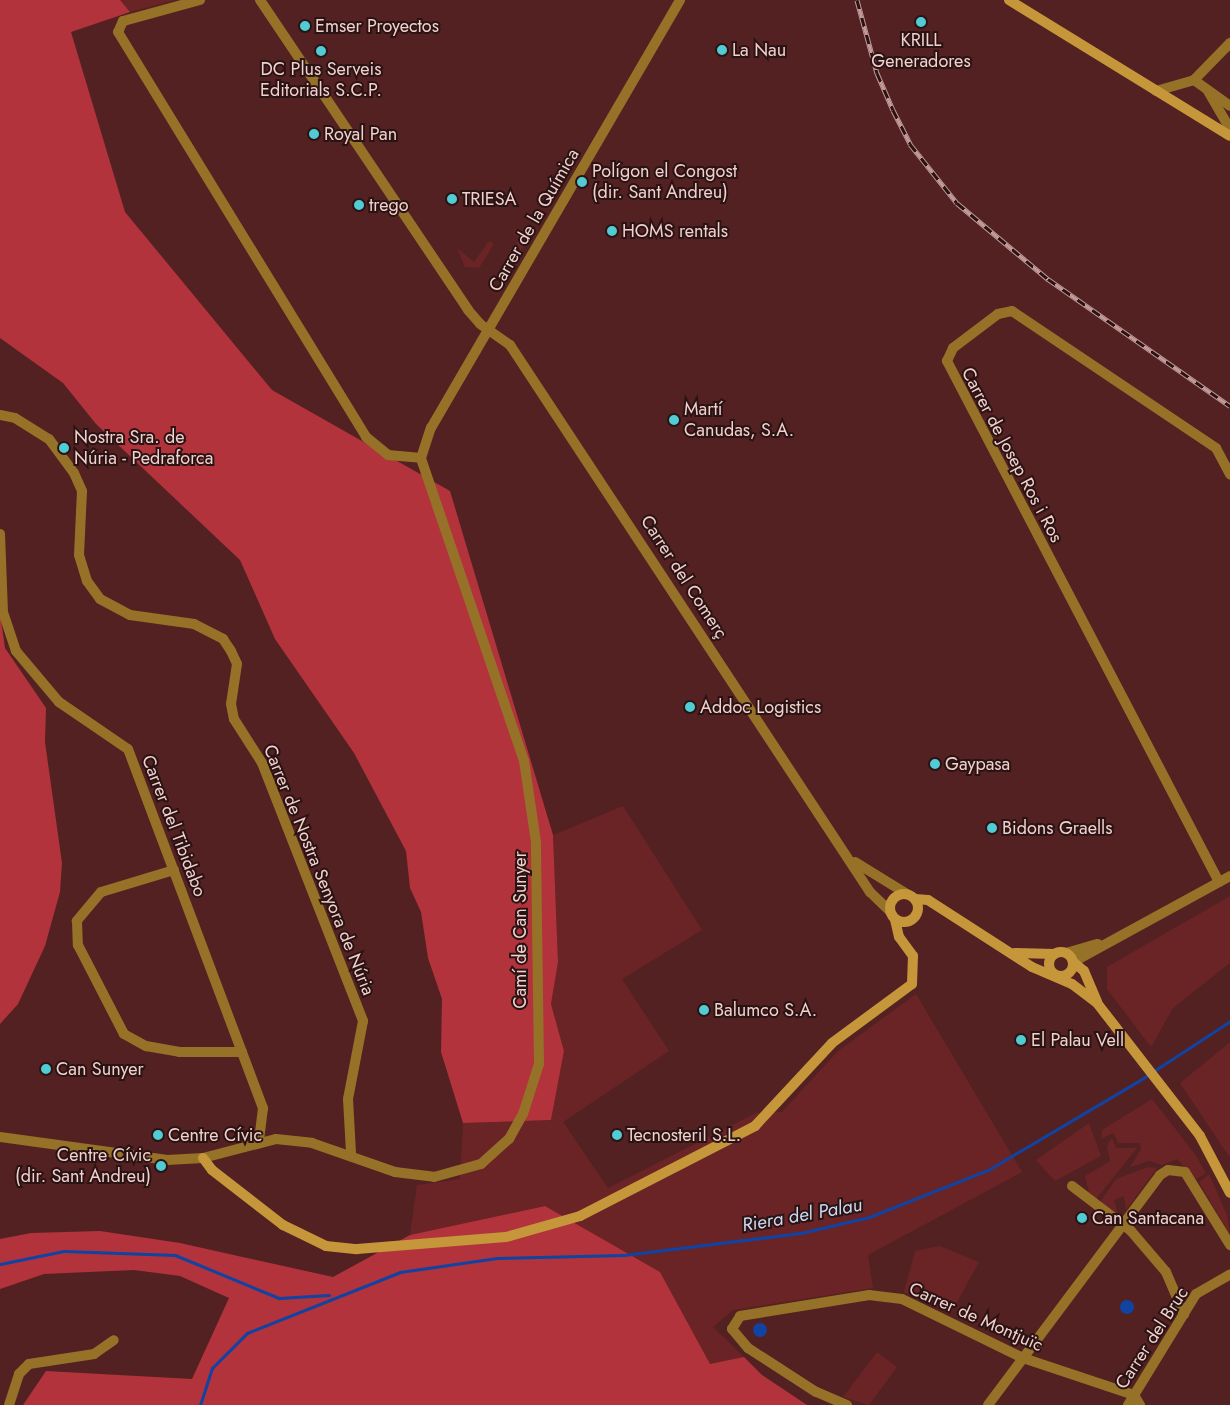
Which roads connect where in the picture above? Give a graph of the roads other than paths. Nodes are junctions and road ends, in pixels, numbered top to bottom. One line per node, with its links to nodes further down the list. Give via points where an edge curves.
1 (200, 0): 14 (street, via 123,21 118,32 366,437 388,455)
2 (260, 0): 12 (street, Carrer del Comerç, via 468,310 480,324)
3 (680, 0): 12 (street, Carrer de la Química)
4 (1009, 0): 7 (street)
5 (1230, 43): 6 (street)
6 (1194, 80): 7 (street); 8 (street)
7 (1156, 90): 11 (street)
8 (1208, 90): 9 (street); 10 (street)
9 (1230, 106)
10 (1230, 129)
11 (1230, 136)
12 (491, 328): 14 (street, Carrer de la Química, via 431,428); 17 (street, Carrer del Comerç, via 510,345)
13 (0, 415): 39 (street, Carrer de Nostra Senyora de Núria, via 24,423 48,439 74,474 82,491 79,555 86,581 100,600 130,615 194,624 223,639 232,650 237,664 231,704 234,719 262,763 363,1021 348,1099)
14 (421, 458): 39 (street, Camí de Can Sunyer, via 524,761 539,886 535,991 539,1048 534,1082 508,1138 481,1164 456,1174 434,1177 395,1172)
15 (1230, 474): 20 (street, Carrer de Josep Ros i Ros, via 1216,448 1012,311 998,314 953,348 947,361)
16 (0, 534): 18 (street, Carrer del Tibidabo, via 2,612 16,651 59,702 128,748)
17 (843, 851): 21 (street, Carrer del Comerç, via 863,870); 24 (street, Carrer del Comerç, via 870,892)
18 (174, 870): 36 (street, Carrer del Tibidabo); 36 (street, via 101,892 77,921 78,945 124,1034 146,1046 179,1052)
19 (1230, 876): 20 (street)
20 (1219, 882): 26 (street)
21 (911, 896): 22 (street); 23 (street, Carrer del Comerç, via 928,900); 24 (street, via 894,898)
22 (918, 912): 23 (street); 25 (street)
23 (945, 912): 28 (street, Carrer del Comerç)
24 (893, 915): 25 (street); 27 (street, Carrer del Comerç, via 899,937)
25 (908, 922): 27 (street)
26 (1104, 942): 29 (street); 30 (street)
27 (908, 948): 40 (street, via 915,969 912,984 832,1043 755,1126 634,1192 580,1216 526,1233 356,1249 326,1246 283,1225 212,1170)
28 (1004, 950): 31 (street, Carrer del Comerç, via 1025,956); 34 (street, Carrer del Comerç)
29 (1066, 953): 31 (street, Carrer del Comerç); 32 (street)
30 (1089, 953): 32 (street); 33 (street)
31 (1055, 954): 34 (street, via 1050,964)
32 (1073, 962): 33 (street); 34 (street, via 1066,975)
33 (1084, 971): 35 (street)
34 (1055, 974): 35 (street, Carrer del Comerç)
35 (1097, 1003): 42 (street, via 1200,1136)
36 (242, 1052): 38 (street, Carrer del Tibidabo, via 263,1108)
37 (0, 1137): 40 (street, via 167,1160)
38 (259, 1140): 39 (street, Camí de Can Sunyer, via 312,1143); 40 (street)
39 (351, 1153)
40 (203, 1158)
41 (1072, 1186): 43 (street)
42 (1230, 1192)
43 (1123, 1226): 44 (street, via 1160,1175 1179,1170); 46 (street, via 1166,1272); 48 (street)
44 (1230, 1245)
45 (1230, 1274): 46 (street, Carrer del Bruc, via 1196,1294)
46 (1184, 1314): 49 (street, Carrer del Bruc)
47 (114, 1340): 50 (street, via 94,1354 29,1364 19,1374)
48 (1023, 1358): 49 (street, Carrer de Montjuïc); 51 (street, Carrer de Montjuïc, via 902,1299 869,1295 756,1312 740,1316 734,1323 732,1329 748,1348 816,1392); 52 (street)
49 (1134, 1395): 53 (street, Carrer del Bruc); 54 (street)
50 (9, 1405)
51 (847, 1405)
52 (988, 1405)
53 (1128, 1405)
54 (1140, 1405)

